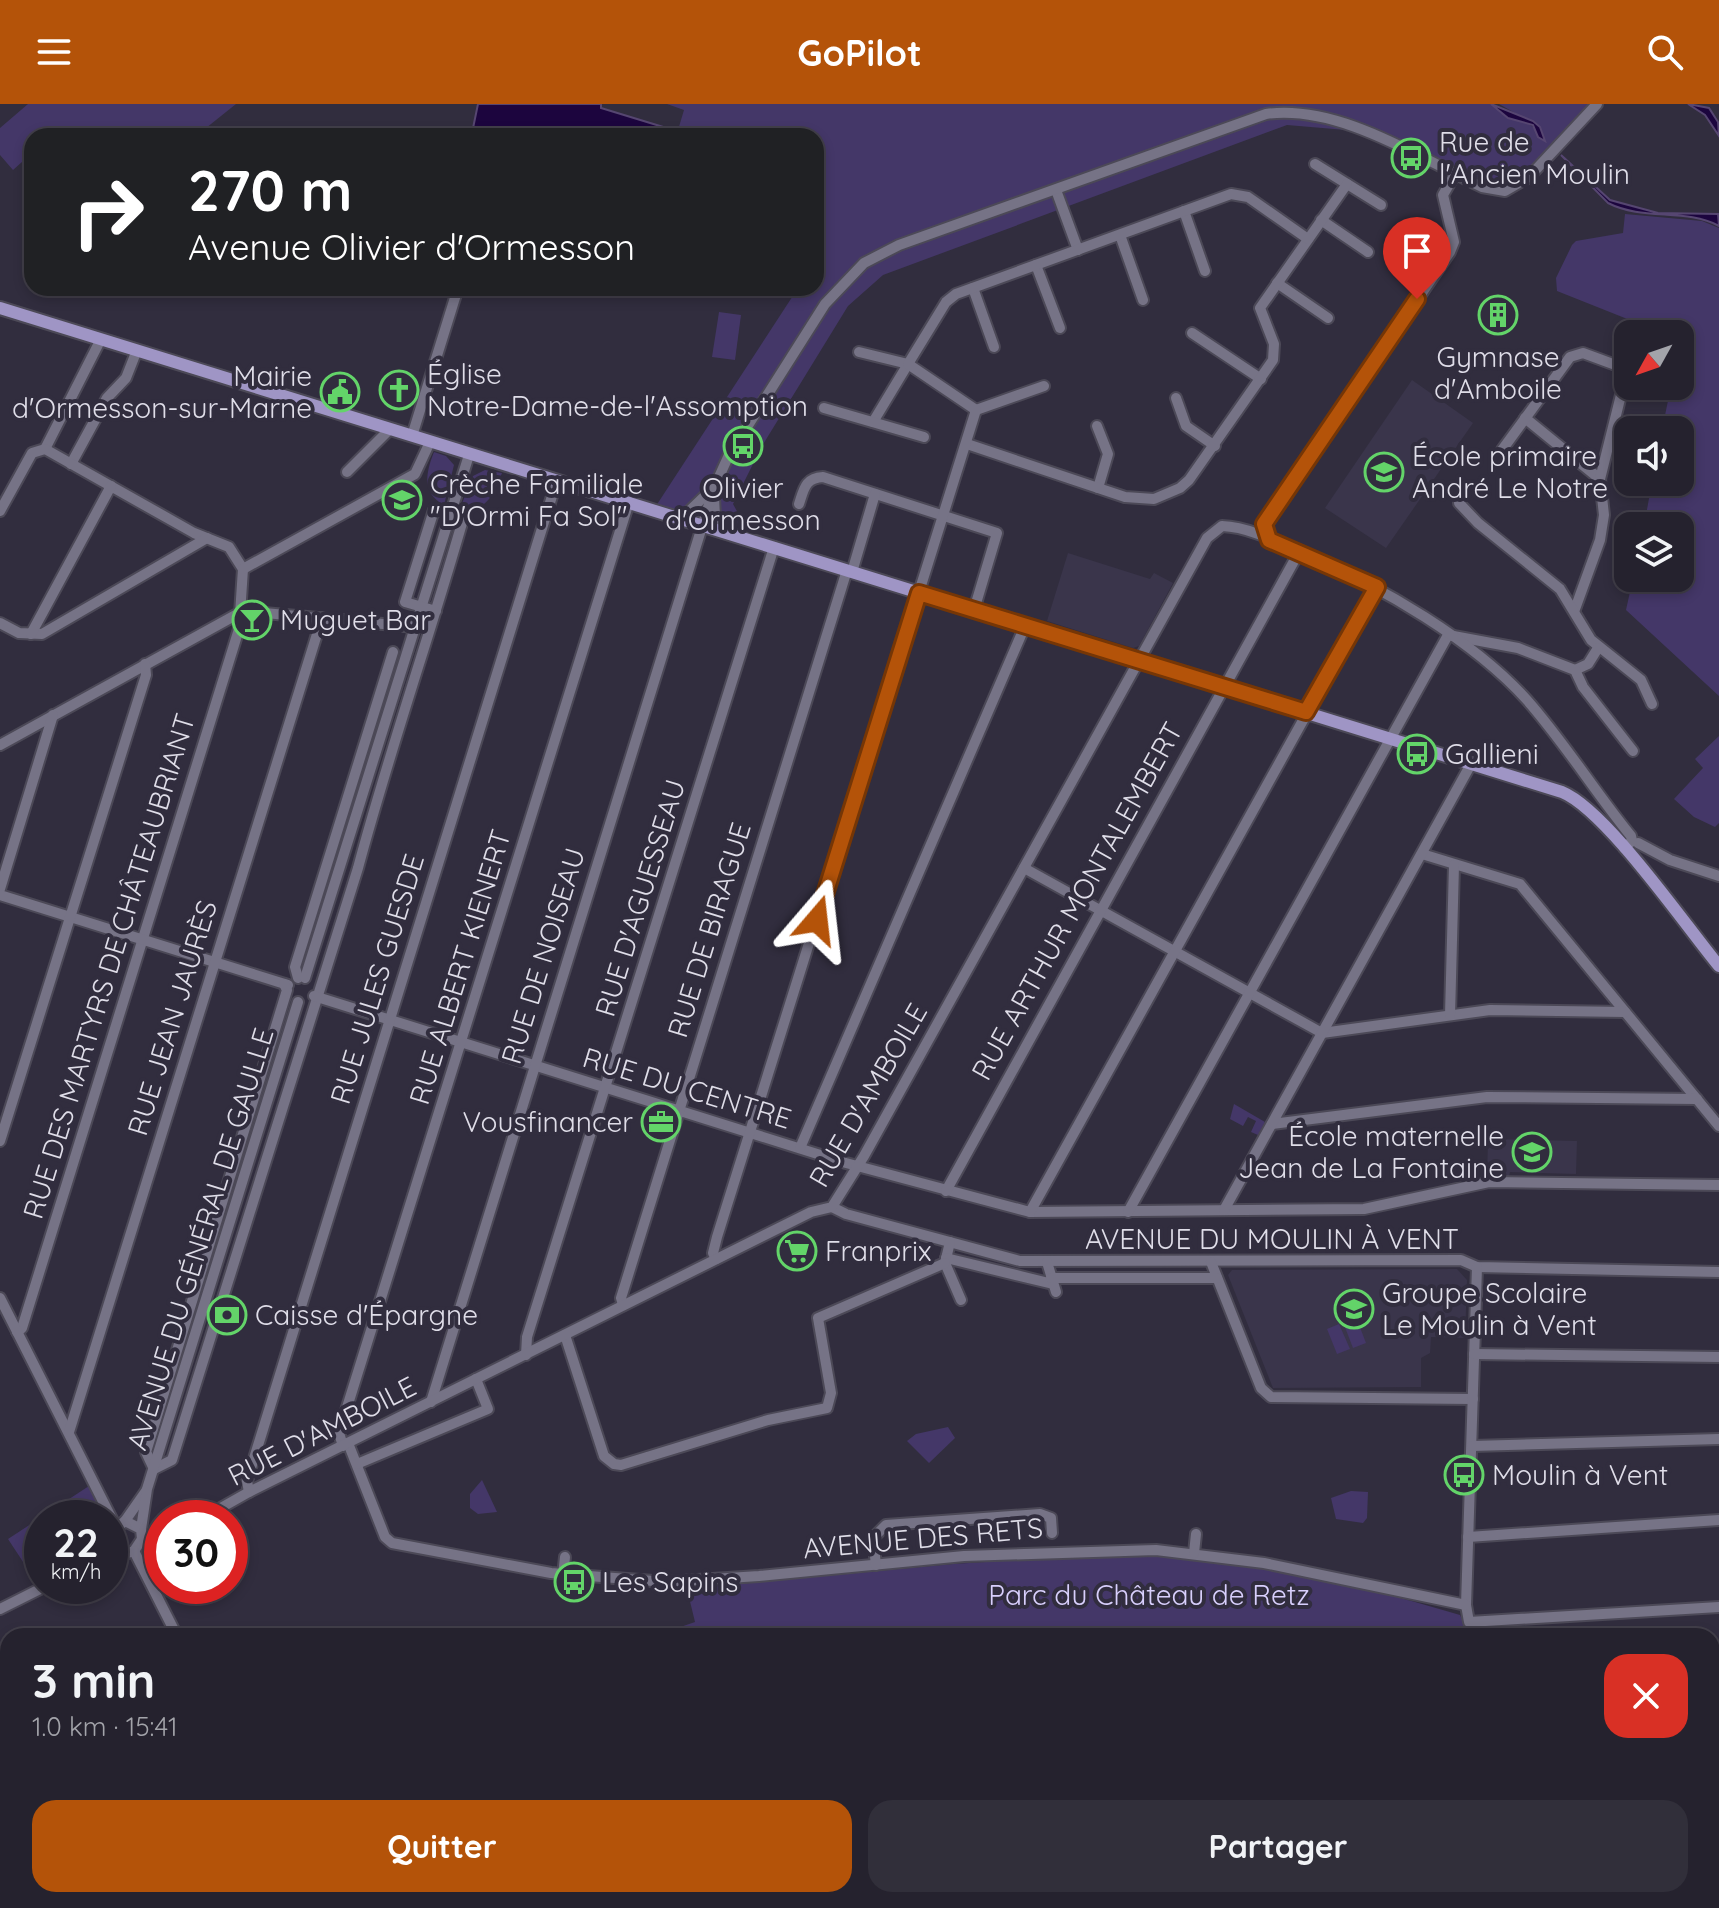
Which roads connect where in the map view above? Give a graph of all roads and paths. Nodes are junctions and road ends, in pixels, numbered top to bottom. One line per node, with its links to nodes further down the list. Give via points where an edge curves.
1 (1597, 104): 3 (street, via 1517,186 1495,191)
2 (1315, 164): 4 (street)
3 (1455, 174): 5 (street, via 1343,119 1294,109 1266,114); 63 (street, via 1443,195 1454,242 1450,252 1264,524)
4 (1347, 184): 6 (street); 8 (street)
5 (1056, 190): 11 (street); 50 (street, via 899,245 854,271 825,304 728,457)
6 (1381, 205)
7 (1184, 211): 9 (street); 10 (street, via 1231,194 1248,197); 14 (street)
8 (1321, 220): 10 (street); 12 (street)
9 (1120, 235): 11 (street); 18 (street)
10 (1308, 239): 15 (street)
11 (1078, 250): 13 (street)
12 (1368, 252)
13 (1036, 265): 16 (street); 21 (street)
14 (1205, 271)
15 (1277, 283): 20 (street); 28 (street, via 1260,308 1276,352)
16 (973, 288): 24 (street); 27 (street, via 946,302)
17 (456, 296): 37 (street)
18 (1143, 300)
19 (0, 308): 23 (main road)
20 (1328, 318)
21 (1060, 328)
22 (1192, 333): 28 (street)
23 (101, 339): 25 (main road); 42 (street)
24 (994, 347)
25 (137, 350): 36 (main road); 45 (street, via 126,378 107,398)
26 (859, 352): 27 (street)
27 (908, 364): 32 (street); 34 (street)
28 (1261, 379): 41 (street)
29 (1044, 386): 32 (street)
30 (1176, 398): 41 (street, via 1186,426)
31 (824, 408): 34 (street)
32 (976, 410): 40 (street)
33 (1525, 418): 43 (street); 47 (street); 47 (street, via 1570,357 1583,353 1621,367 1624,383)
34 (873, 422): 38 (street)
35 (1097, 426): 51 (street, via 1108,454)
36 (390, 429): 37 (main road); 46 (street)
37 (412, 436): 39 (main road)
38 (924, 437)
39 (430, 442): 44 (main road); 66 (street, via 415,474)
40 (967, 444): 51 (street); 58 (street)
41 (1215, 446): 51 (street, via 1189,480 1167,495 1143,499)
42 (45, 449): 45 (street); 56 (street, via 32,453)
43 (1502, 450)
44 (469, 455): 48 (main road); 57 (street)
45 (71, 464): 49 (street)
46 (347, 472)
47 (1600, 479): 71 (street, via 1600,540)
48 (557, 480): 53 (main road); 119 (street, RUE JULES GUESDE)
49 (111, 486): 62 (street); 79 (street)
50 (714, 488): 59 (street); 60 (street, RUE DE NOISEAU); 61 (street, via 714,510)
51 (1098, 488)
52 (875, 494): 55 (street, via 813,478); 58 (street); 67 (street, RUE DE BIRAGUE)
53 (629, 502): 59 (main road); 121 (street, RUE ALBERT KIENERT)
54 (1459, 503): 71 (street, via 1560,589)
55 (799, 504)
56 (0, 511)
57 (452, 512): 70 (street); 70 (street, via 434,510 405,602); 74 (street, via 462,523)
58 (944, 516): 69 (street); 72 (street, via 997,533)
59 (682, 518): 60 (main road)
60 (702, 524): 61 (main road); 122 (street, RUE DE NOISEAU)
61 (722, 531): 64 (main road)
62 (207, 538): 66 (street, via 229,547); 79 (street, via 42,634)
63 (1269, 540): 65 (street); 83 (street, RUE D'AMBOILE, via 1235,527 1211,531)
64 (774, 547): 67 (main road); 123 (street, RUE D'AGUESSEAU)
65 (1299, 552): 68 (street); 88 (street, RUE ARTHUR MONTALEMBERT)
66 (243, 569): 73 (street, RUE DES MARTYRS DE CHÂTEAUBRIANT)
67 (849, 571): 69 (main road); 125 (street, RUE DE BIRAGUE)
68 (1377, 587): 80 (street); 91 (street)
69 (919, 593): 72 (main road); 128 (street)
70 (421, 608): 74 (street); 78 (street)
71 (1575, 609): 81 (street)
72 (974, 610): 77 (main road)
73 (243, 611): 75 (street); 84 (street); 109 (street, RUE DES MARTYRS DE CHÂTEAUBRIANT)
74 (436, 611): 89 (street)
75 (322, 618): 78 (street); 111 (street, RUE JEAN JAURÈS)
76 (0, 623): 79 (street)
77 (1025, 626): 83 (main road); 130 (street)
78 (415, 627): 87 (street)
79 (31, 634)
80 (1448, 635): 85 (street, via 1518,648); 93 (street); 101 (street, via 1523,696 1544,720 1631,836)
81 (1598, 648): 85 (street, via 1588,664); 90 (street, via 1641,680)
82 (393, 652): 86 (street)
83 (1139, 661): 88 (main road); 104 (street, RUE D'AMBOILE)
84 (145, 664): 92 (street); 108 (street, via 146,675)
85 (1575, 670): 95 (street)
86 (383, 682): 87 (street); 97 (street)
87 (397, 687): 89 (street); 98 (street)
88 (1224, 687): 91 (main road); 107 (street, RUE ARTHUR MONTALEMBERT)
89 (411, 691): 99 (street)
90 (1652, 704)
91 (1306, 712): 93 (main road); 110 (street)
92 (53, 715): 94 (street); 106 (street)
93 (1389, 738): 96 (main road); 114 (street)
94 (0, 745)
95 (1633, 751)
96 (1471, 764): 101 (main road, via 1576,798); 102 (street)
97 (353, 777): 98 (street); 113 (street)
98 (367, 782): 99 (street); 113 (street)
99 (380, 786): 115 (street)
100 (1638, 843): 105 (street)
101 (1624, 848): 112 (main road)
102 (1422, 854): 103 (street); 120 (street)
103 (1454, 865): 117 (street, via 1520,884); 118 (street)
104 (1024, 868): 107 (street); 131 (street, RUE D'AMBOILE)
105 (1719, 876)
106 (0, 892): 108 (street)
107 (1099, 910): 110 (street); 133 (street, RUE ARTHUR MONTALEMBERT)
108 (70, 918): 109 (street); 129 (street)
109 (142, 941): 111 (street); 150 (street, RUE DES MARTYRS DE CHÂTEAUBRIANT)
110 (1175, 951): 114 (street); 136 (street)
111 (216, 963): 113 (street); 158 (street, RUE JEAN JAURÈS)
112 (1719, 966)
113 (294, 981): 115 (street, via 314,986); 116 (street, via 290,994); 163 (street, via 146,1452)
114 (1248, 992): 120 (street); 137 (street)
115 (315, 996): 116 (street); 119 (street, RUE DU CENTRE); 163 (street, via 172,1460)
116 (298, 1002): 163 (street, AVENUE DU GÉNÉRAL DE GAULLE)
117 (1625, 1012): 118 (street, via 1490,1010); 124 (street)
118 (1450, 1015): 120 (street)
119 (389, 1021): 121 (street, RUE DU CENTRE); 165 (street, RUE JULES GUESDE, via 247,1481)
120 (1322, 1033): 126 (street)
121 (462, 1044): 122 (street, RUE DU CENTRE); 160 (street, RUE ALBERT KIENERT, via 339,1433)
122 (534, 1066): 123 (street, RUE DU CENTRE); 157 (street, RUE DE NOISEAU)
123 (606, 1088): 125 (street, RUE DU CENTRE); 153 (street, RUE D'AGUESSEAU, via 527,1337)
124 (1697, 1099): 126 (street, via 1487,1097); 127 (street)
125 (677, 1110): 128 (street, RUE DU CENTRE); 149 (street, RUE DE BIRAGUE)
126 (1272, 1124): 135 (street)
127 (1719, 1126)
128 (751, 1133): 130 (street, RUE DU CENTRE); 139 (street, via 717,1237)
129 (0, 1141)
130 (800, 1148): 131 (street, RUE DU CENTRE)
131 (858, 1166): 133 (street, RUE DU CENTRE); 134 (street, RUE D'AMBOILE)
132 (1719, 1185): 135 (street, RUE DU CENTRE, via 1489,1182 1364,1209)
133 (946, 1191): 136 (street, RUE DU CENTRE)
134 (832, 1207): 138 (street, AVENUE DU MOULIN À VENT); 139 (street, RUE D'AMBOILE, via 811,1212)
135 (1224, 1210): 137 (street, RUE DU CENTRE)
136 (1030, 1212): 137 (street, RUE DU CENTRE)
137 (1128, 1212)
138 (950, 1242): 140 (street); 141 (street, AVENUE DU MOULIN À VENT, via 1020,1261)
139 (716, 1259): 149 (street, RUE D'AMBOILE)
140 (946, 1261): 146 (street); 148 (street); 151 (street, via 818,1318 831,1393 827,1408 768,1420 621,1465 604,1456)
141 (1047, 1262): 142 (street, AVENUE DU MOULIN À VENT); 146 (street)
142 (1211, 1262): 143 (street, AVENUE DU MOULIN À VENT, via 1461,1260); 145 (street)
143 (1477, 1267): 144 (street); 152 (street, AVENUE DU MOULIN À VENT)
144 (1719, 1272)
145 (1217, 1278): 146 (street); 156 (street, via 1261,1388 1271,1397)
146 (1053, 1285)
147 (0, 1298): 150 (street)
148 (961, 1300)
149 (623, 1305): 151 (street, RUE D'AMBOILE)
150 (17, 1332): 158 (street)
151 (565, 1335): 153 (street, RUE D'AMBOILE)
152 (1474, 1354): 154 (street); 156 (street, AVENUE DU MOULIN À VENT)
153 (526, 1355): 155 (street, RUE D'AMBOILE)
154 (1719, 1357)
155 (476, 1379): 157 (street, RUE D'AMBOILE); 162 (street, via 488,1409)
156 (1473, 1399): 161 (street, AVENUE DU MOULIN À VENT)
157 (431, 1402): 160 (street, RUE D'AMBOILE)
158 (69, 1432): 166 (street)
159 (1719, 1439): 161 (street)
160 (346, 1444): 162 (street); 165 (street, RUE D'AMBOILE)
161 (1472, 1446): 175 (street, AVENUE DU MOULIN À VENT)
162 (357, 1464): 181 (street, AVENUE DES RETS, via 392,1543)
163 (154, 1469): 164 (street, AVENUE DU GÉNÉRAL DE GAULLE)
164 (147, 1489): 168 (street, AVENUE DU GÉNÉRAL DE GAULLE); 172 (street, AVENUE DU GÉNÉRAL DE GAULLE)
165 (249, 1492): 167 (street, RUE D'AMBOILE)
166 (107, 1500)
167 (235, 1500)
168 (128, 1514)
169 (1719, 1520): 175 (street)
170 (128, 1528): 172 (street)
171 (1052, 1533): 180 (street, via 1051,1518 1040,1514 886,1525 873,1538)
172 (141, 1534): 173 (street); 176 (street)
173 (144, 1534)
174 (1196, 1534): 178 (street)
175 (1468, 1537): 183 (street, AVENUE DU MOULIN À VENT)
176 (134, 1551): 177 (street); 186 (street)
177 (128, 1553)
178 (1194, 1553): 180 (street, AVENUE DES RETS, via 1053,1551); 183 (street, AVENUE DES RETS)
179 (565, 1557): 181 (street)
180 (876, 1565): 181 (street, AVENUE DES RETS, via 685,1581)
181 (563, 1575)
182 (24, 1597): 185 (street)
183 (1466, 1605): 184 (street, via 1472,1624)
184 (1719, 1607)
185 (0, 1609)
186 (173, 1628)

